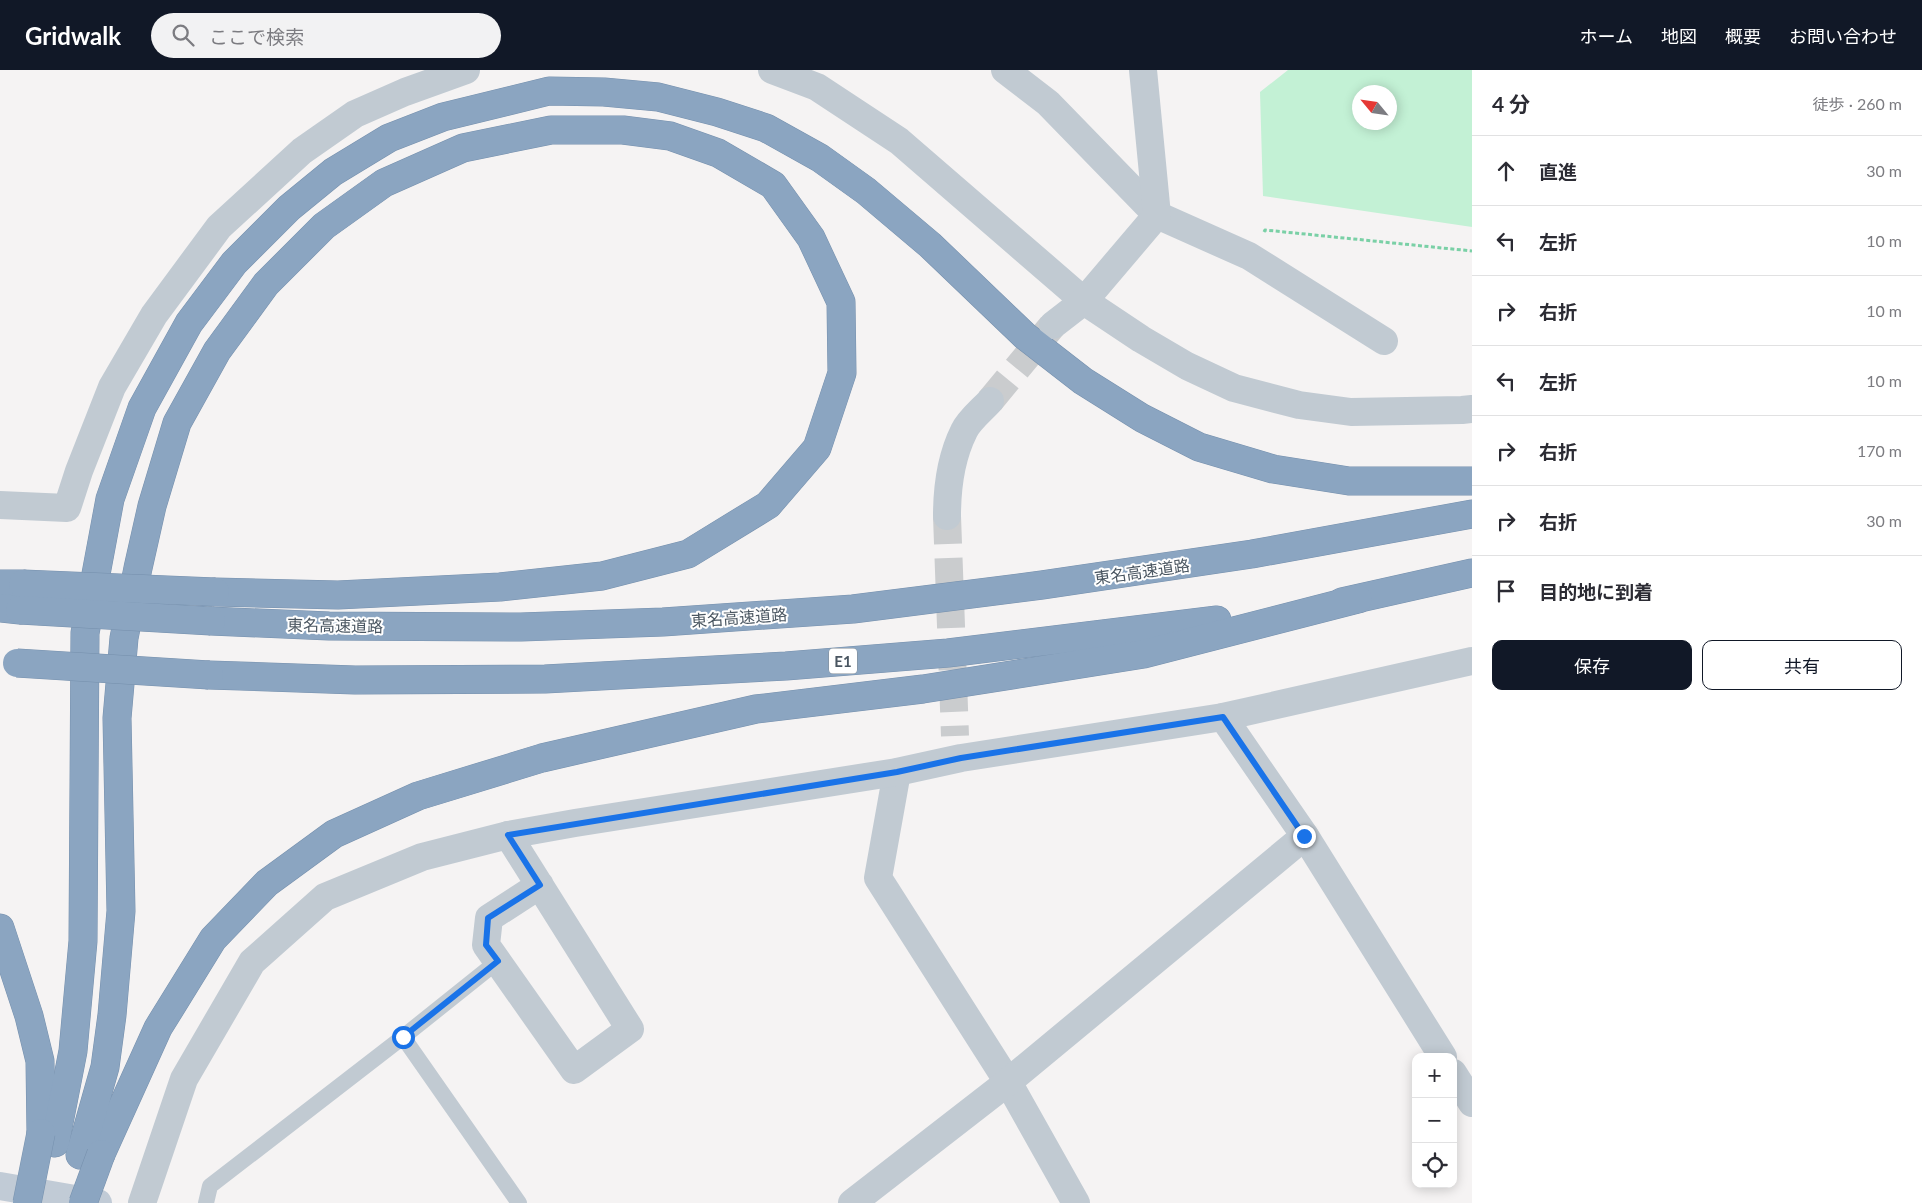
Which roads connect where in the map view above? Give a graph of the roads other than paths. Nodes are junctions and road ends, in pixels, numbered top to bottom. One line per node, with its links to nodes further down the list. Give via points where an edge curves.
1 (466, 70): 13 (street, via 354,114 302,151 219,227 154,315 112,387 67,508)
2 (772, 70): 5 (street)
3 (1005, 70): 6 (street, via 1048,103)
4 (1143, 70): 6 (street)
5 (820, 79): 7 (street, via 898,140)
6 (1157, 215): 7 (street); 9 (street, via 1249,256)
7 (1084, 302): 8 (street); 11 (street, via 1187,366 1234,388 1299,405 1352,412)
8 (1053, 325)
9 (1384, 340)
10 (990, 401): 15 (street, via 964,430 947,489)
11 (1472, 409)
12 (1472, 481): 33 (highway, via 1349,481 1273,469 1199,447 1142,418 1083,381 1025,336 930,245 866,191 820,158 766,128 717,112 658,97 549,91 443,116 389,138 333,172 289,208 234,263 189,323 142,408 110,498 85,633 83,941 73,1051)
13 (0, 505)
14 (1472, 514): 17 (highway, 東名高速道路, bridge, via 1252,554 1042,585 853,609 663,622 521,627 329,626 211,621)
15 (947, 516)
16 (1472, 574): 18 (highway, E1)
17 (11, 596): 34 (highway, bridge, via 215,592 338,595 500,587 602,576 688,554 768,505 817,448 842,373 841,302 812,238 772,185 718,153 670,136 623,130 552,130 463,148 384,184 324,226 266,284 217,351 177,424 152,506 140,559 124,638 117,718 121,910 112,1015)
18 (1358, 600): 19 (highway, E1, bridge, via 948,653 545,680 355,680 208,675); 34 (highway, via 1144,654 923,689 756,708 542,758 418,796 334,834 268,883 213,939 158,1028)
19 (9, 661)
20 (1472, 661): 21 (street)
21 (1223, 717): 22 (street, via 958,747); 24 (street)
22 (897, 772): 23 (street); 31 (street, via 878,878)
23 (508, 835): 25 (street); 40 (street, via 422,857 325,897 252,962 184,1079)
24 (1304, 836): 29 (street); 31 (street)
25 (540, 885): 27 (street, via 488,918 486,945); 27 (street, via 630,1029 574,1070)
26 (0, 928): 33 (highway, via 40,1061)
27 (498, 961): 28 (lane)
28 (403, 1037): 41 (lane, via 210,1186); 42 (lane)
29 (1440, 1053)
30 (1457, 1079): 32 (street)
31 (1008, 1082): 43 (street); 44 (street)
32 (1472, 1103)
33 (48, 1138): 36 (highway)
34 (91, 1154): 37 (highway); 38 (highway, bridge)
35 (0, 1186): 39 (street)
36 (28, 1203)
37 (67, 1203)
38 (83, 1203)
39 (98, 1203)
40 (142, 1203)
41 (206, 1203)
42 (519, 1203)
43 (852, 1203)
44 (1076, 1203)

